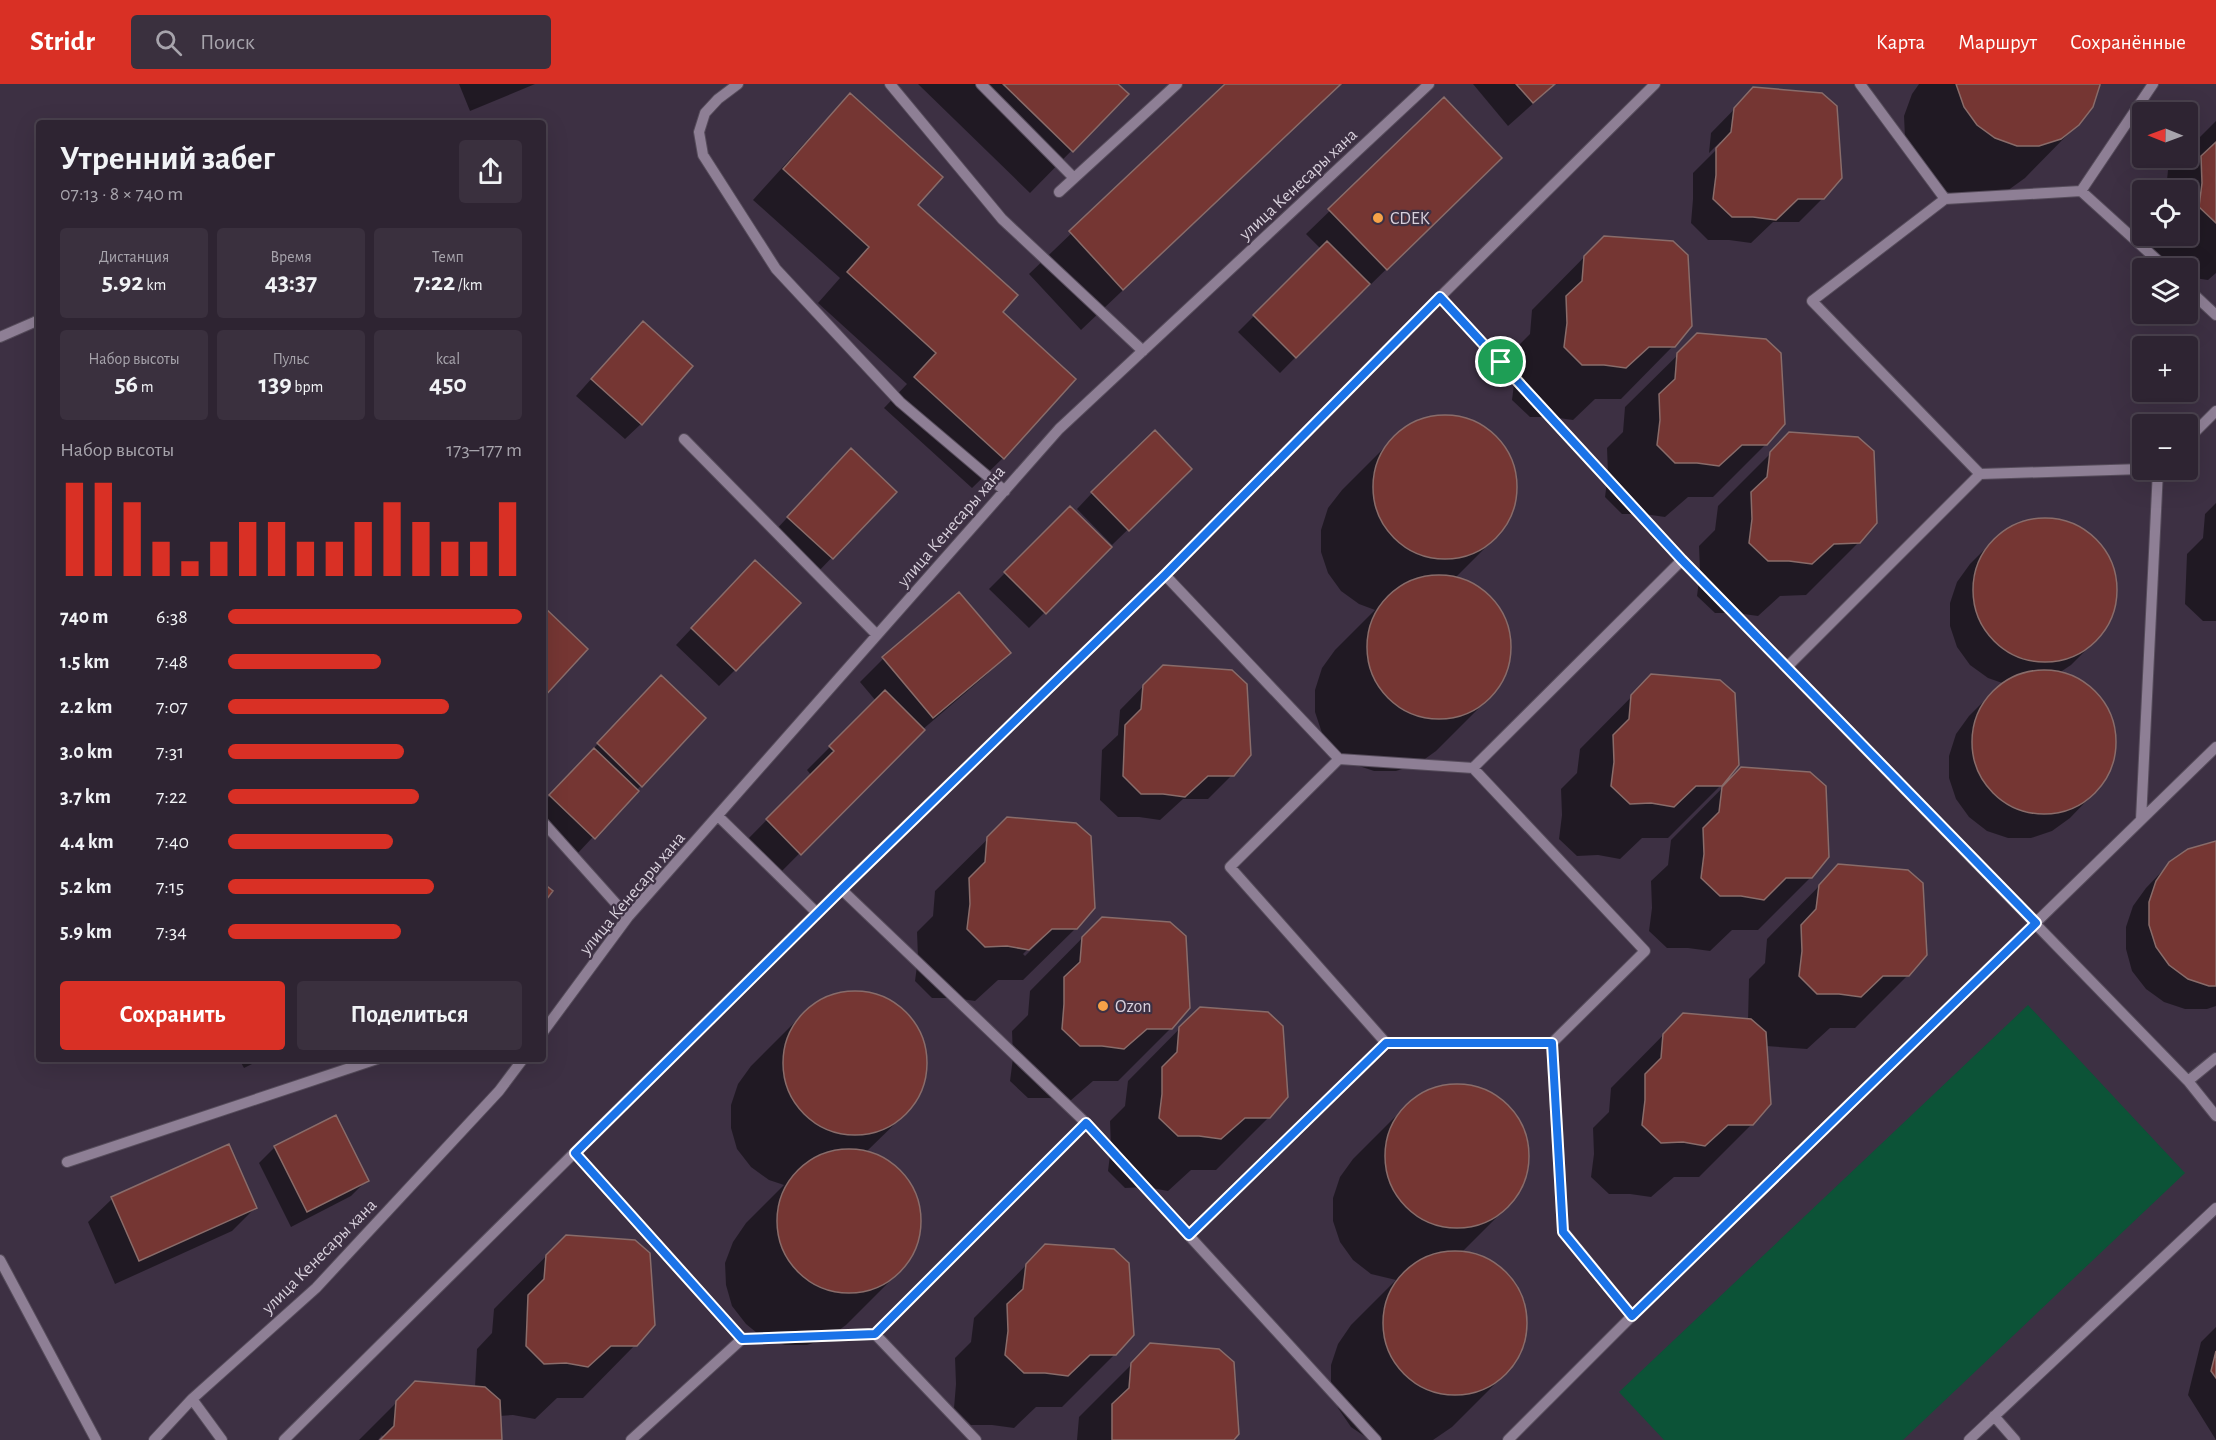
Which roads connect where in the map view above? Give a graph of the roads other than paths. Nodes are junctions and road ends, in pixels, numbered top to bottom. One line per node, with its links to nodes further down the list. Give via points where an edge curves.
1 (738, 84): 26 (street, via 705,112 699,132 703,154 776,269 900,402)
2 (890, 84): 19 (street, via 1002,219)
3 (981, 84): 9 (street)
4 (1177, 84): 9 (street)
5 (1429, 84): 19 (street, улица Кенесары хана)
6 (1655, 84): 14 (street)
7 (1860, 84): 12 (street)
8 (2153, 84): 10 (street)
9 (1074, 178): 11 (street)
10 (2081, 191): 12 (street); 13 (street)
11 (1059, 192)
12 (1945, 199): 24 (street, via 1812,301)
13 (2155, 258)
14 (1440, 297): 27 (street); 28 (street)
15 (2198, 298): 16 (street)
16 (2216, 315)
17 (36, 321): 18 (street)
18 (0, 337)
19 (1143, 351): 26 (street, улица Кенесары хана, via 1059,429)
20 (2216, 411): 21 (street)
21 (2198, 429)
22 (684, 439): 29 (street)
23 (2132, 469): 24 (street)
24 (1980, 474): 30 (street)
25 (2158, 480): 35 (street)
26 (1005, 491): 29 (street, улица Кенесары хана)
27 (1682, 560): 30 (street); 33 (street)
28 (1165, 575): 32 (street); 37 (street)
29 (877, 635): 34 (street, улица Кенесары хана)
30 (1787, 667): 40 (street)
31 (2216, 747): 35 (street)
32 (1339, 759): 33 (street); 42 (street, via 1230,867)
33 (1473, 768): 43 (street, via 1645,951)
34 (718, 816): 38 (street); 39 (street, улица Кенесары хана)
35 (2141, 820): 40 (street)
36 (546, 825): 39 (street)
37 (841, 890): 38 (street); 49 (street)
38 (817, 913): 50 (street)
39 (628, 918): 41 (street, улица Кенесары хана)
40 (2036, 923): 47 (street); 55 (street)
41 (546, 1028)
42 (1386, 1043): 43 (street); 53 (street)
43 (1552, 1043): 55 (street, via 1563,1232)
44 (2216, 1058): 47 (street)
45 (368, 1062): 51 (street)
46 (521, 1062): 58 (street, улица Кенесары хана, via 500,1091 316,1288)
47 (2188, 1081): 48 (street)
48 (2216, 1116)
49 (1086, 1123): 53 (street); 56 (street)
50 (575, 1153): 57 (street); 63 (street)
51 (67, 1161)
52 (2216, 1208): 59 (street)
53 (1189, 1235): 66 (street)
54 (0, 1260): 60 (street)
55 (1632, 1316): 67 (street)
56 (875, 1334): 57 (street); 65 (street)
57 (742, 1339): 64 (street)
58 (192, 1399): 61 (street, улица Кенесары хана); 62 (street)
59 (1994, 1416): 68 (street); 69 (street)
60 (96, 1440)
61 (154, 1440)
62 (222, 1440)
63 (284, 1440)
64 (631, 1440)
65 (976, 1440)
66 (1376, 1440)
67 (1508, 1440)
68 (1969, 1440)
69 (2015, 1440)

